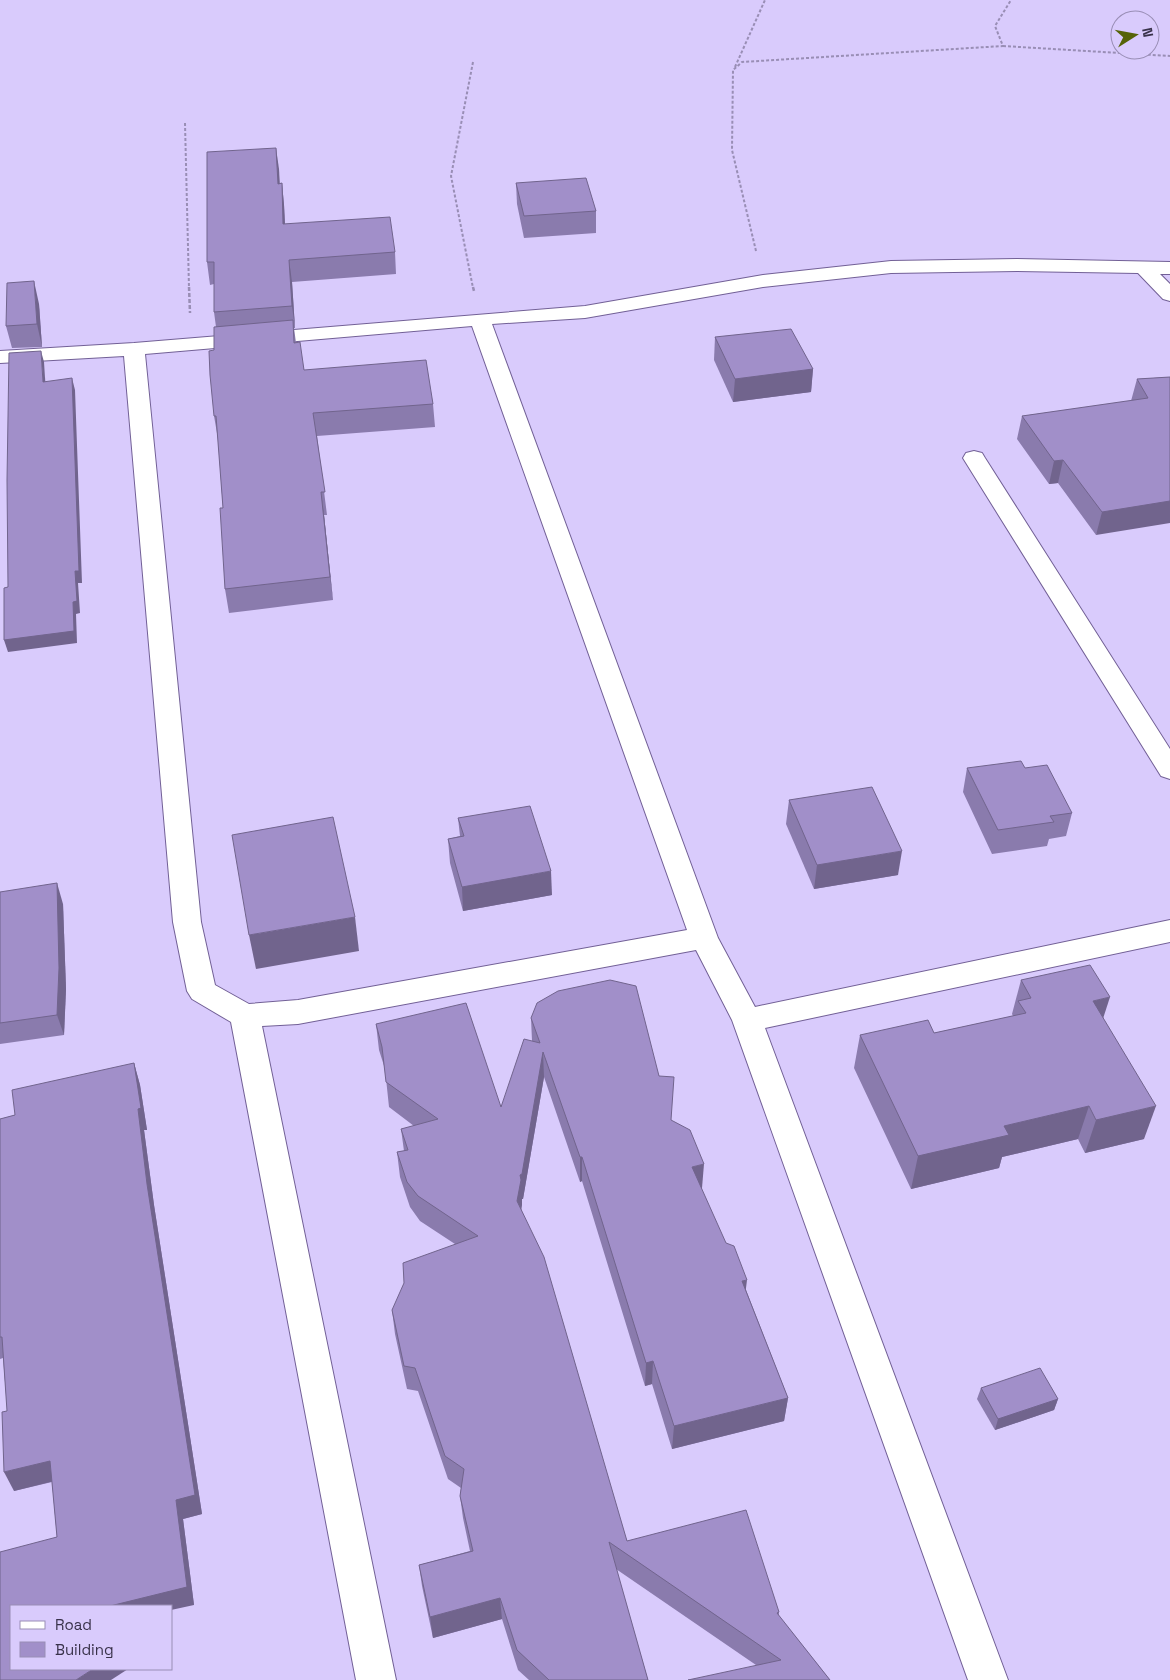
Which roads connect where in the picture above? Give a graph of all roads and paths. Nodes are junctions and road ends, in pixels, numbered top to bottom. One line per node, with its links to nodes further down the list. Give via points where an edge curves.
1 (765, 0): 6 (path)
2 (1011, 0): 3 (path, via 995,26)
3 (1003, 46): 4 (path); 6 (path, via 742,62)
4 (1170, 56)
5 (473, 62): 12 (path, via 451,176)
6 (733, 70): 10 (path, via 732,150)
7 (185, 123): 13 (path)
8 (1144, 268): 9 (street); 10 (street, via 891,267); 11 (street)
9 (1170, 268)
10 (763, 281): 12 (street, via 585,312)
11 (1170, 295)
12 (480, 318): 13 (street); 19 (street)
13 (191, 344): 14 (street)
14 (134, 349): 15 (street); 20 (street, via 187,922 202,991)
15 (0, 357)
16 (974, 458): 17 (street)
17 (1170, 770)
18 (1170, 930): 21 (street)
19 (704, 938): 20 (street, via 298,1012); 21 (street)
20 (245, 1016): 22 (street)
21 (747, 1020): 23 (street)
22 (376, 1680)
23 (988, 1680)

